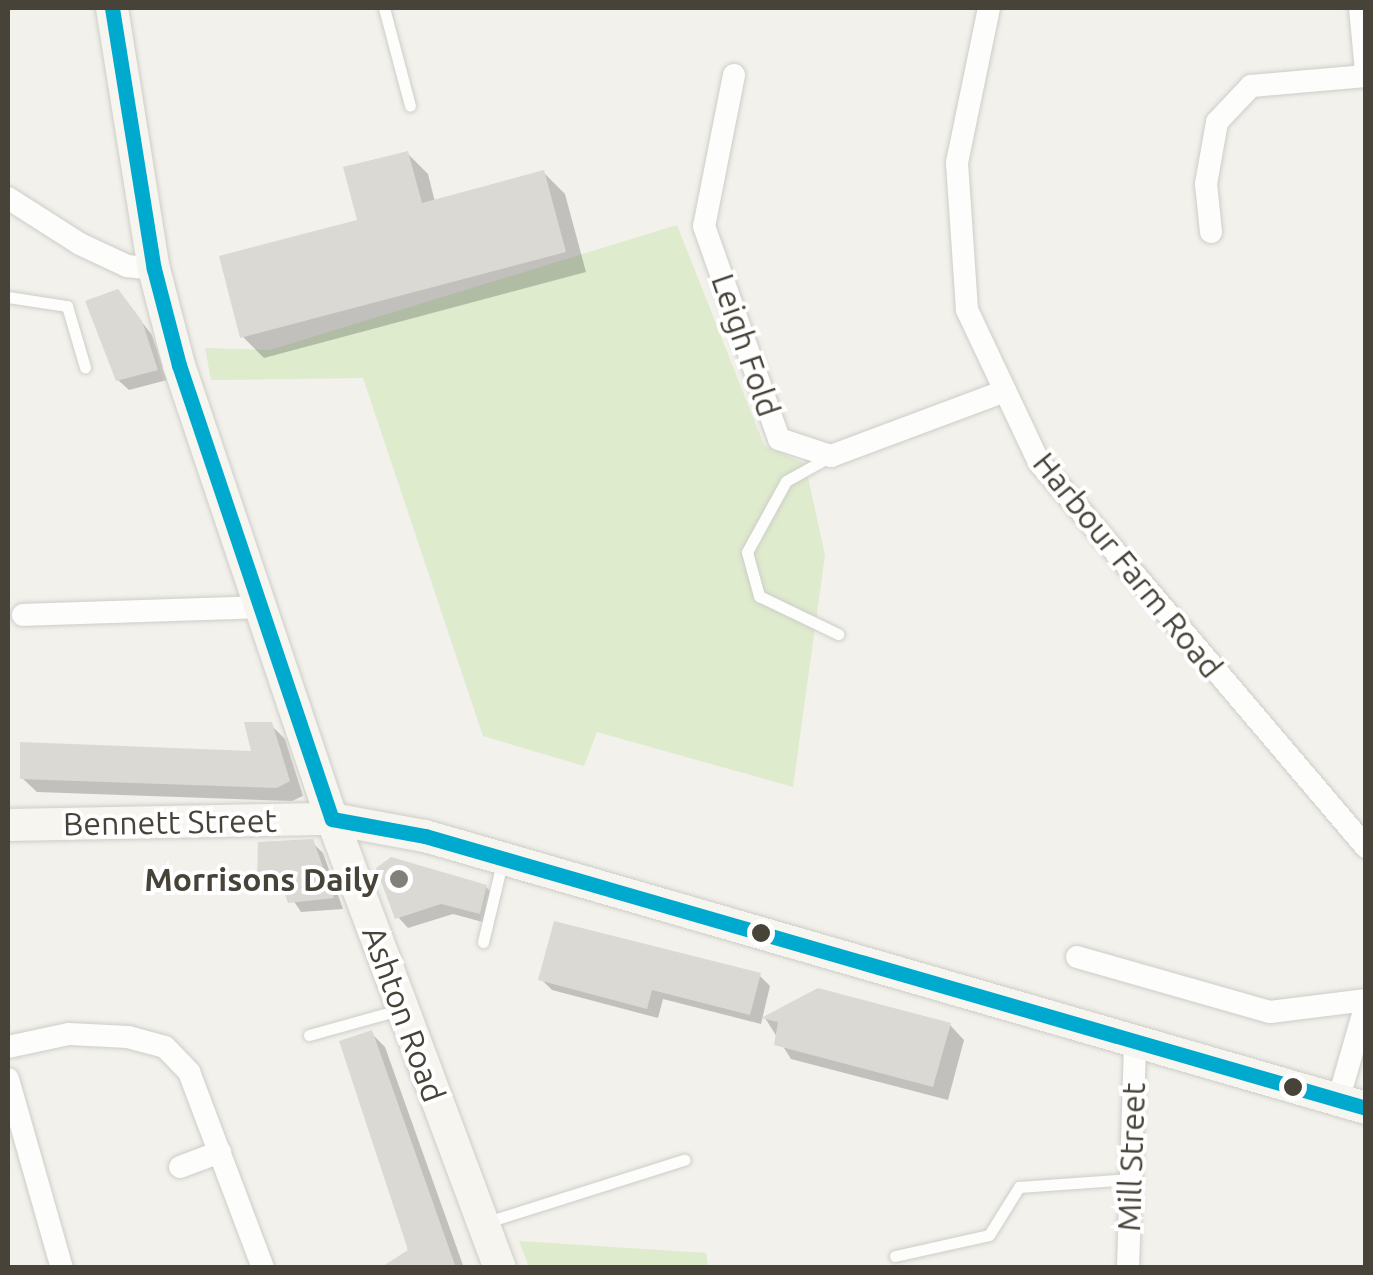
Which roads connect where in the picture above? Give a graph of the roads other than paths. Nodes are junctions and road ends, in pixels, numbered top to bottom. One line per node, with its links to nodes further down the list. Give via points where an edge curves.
1 (112, 8): 10 (street, Ashton Road)
2 (384, 8): 7 (lane)
3 (989, 8): 13 (street, Harbour Farm Road, via 957,163 967,310)
4 (1360, 8): 5 (street)
5 (1366, 74): 9 (street, via 1251,86 1217,122 1206,184)
6 (734, 75): 14 (street, Leigh Fold, via 704,226 779,440)
7 (410, 106)
8 (8, 198): 10 (street, via 80,244 127,266)
9 (1211, 232)
10 (154, 269): 15 (street, Ashton Road)
11 (8, 297): 12 (lane, via 66,306)
12 (85, 367)
13 (1005, 392): 14 (street); 20 (street, Harbour Farm Road, via 1040,462)
14 (831, 456): 17 (lane, via 786,481 747,552 759,596)
15 (262, 608): 16 (street); 18 (street, Ashton Road)
16 (23, 615)
17 (838, 634)
18 (332, 819): 19 (street, Bennett Street); 21 (street, Bennett Street); 25 (street, Ashton Road)
19 (8, 825)
20 (1366, 847)
21 (503, 859): 22 (lane); 27 (street, Bennett Street)
22 (483, 942)
23 (1077, 957): 24 (street, via 1270,1012)
24 (1366, 1002): 30 (street)
25 (402, 1009): 26 (lane); 35 (street, Ashton Road)
26 (310, 1035)
27 (1135, 1046): 30 (street, Bennett Street); 34 (street, Mill Street)
28 (8, 1048): 31 (street, via 69,1034 128,1037 165,1048 190,1072)
29 (8, 1079): 37 (street)
30 (1352, 1104)
31 (220, 1152): 33 (street); 38 (street)
32 (684, 1160): 35 (lane)
33 (180, 1167)
34 (1131, 1179): 36 (lane, via 1019,1186 990,1234); 40 (street, Mill Street)
35 (483, 1224): 39 (street, Ashton Road)
36 (895, 1256)
37 (62, 1268)
38 (263, 1268)
39 (500, 1268)
40 (1128, 1268)

